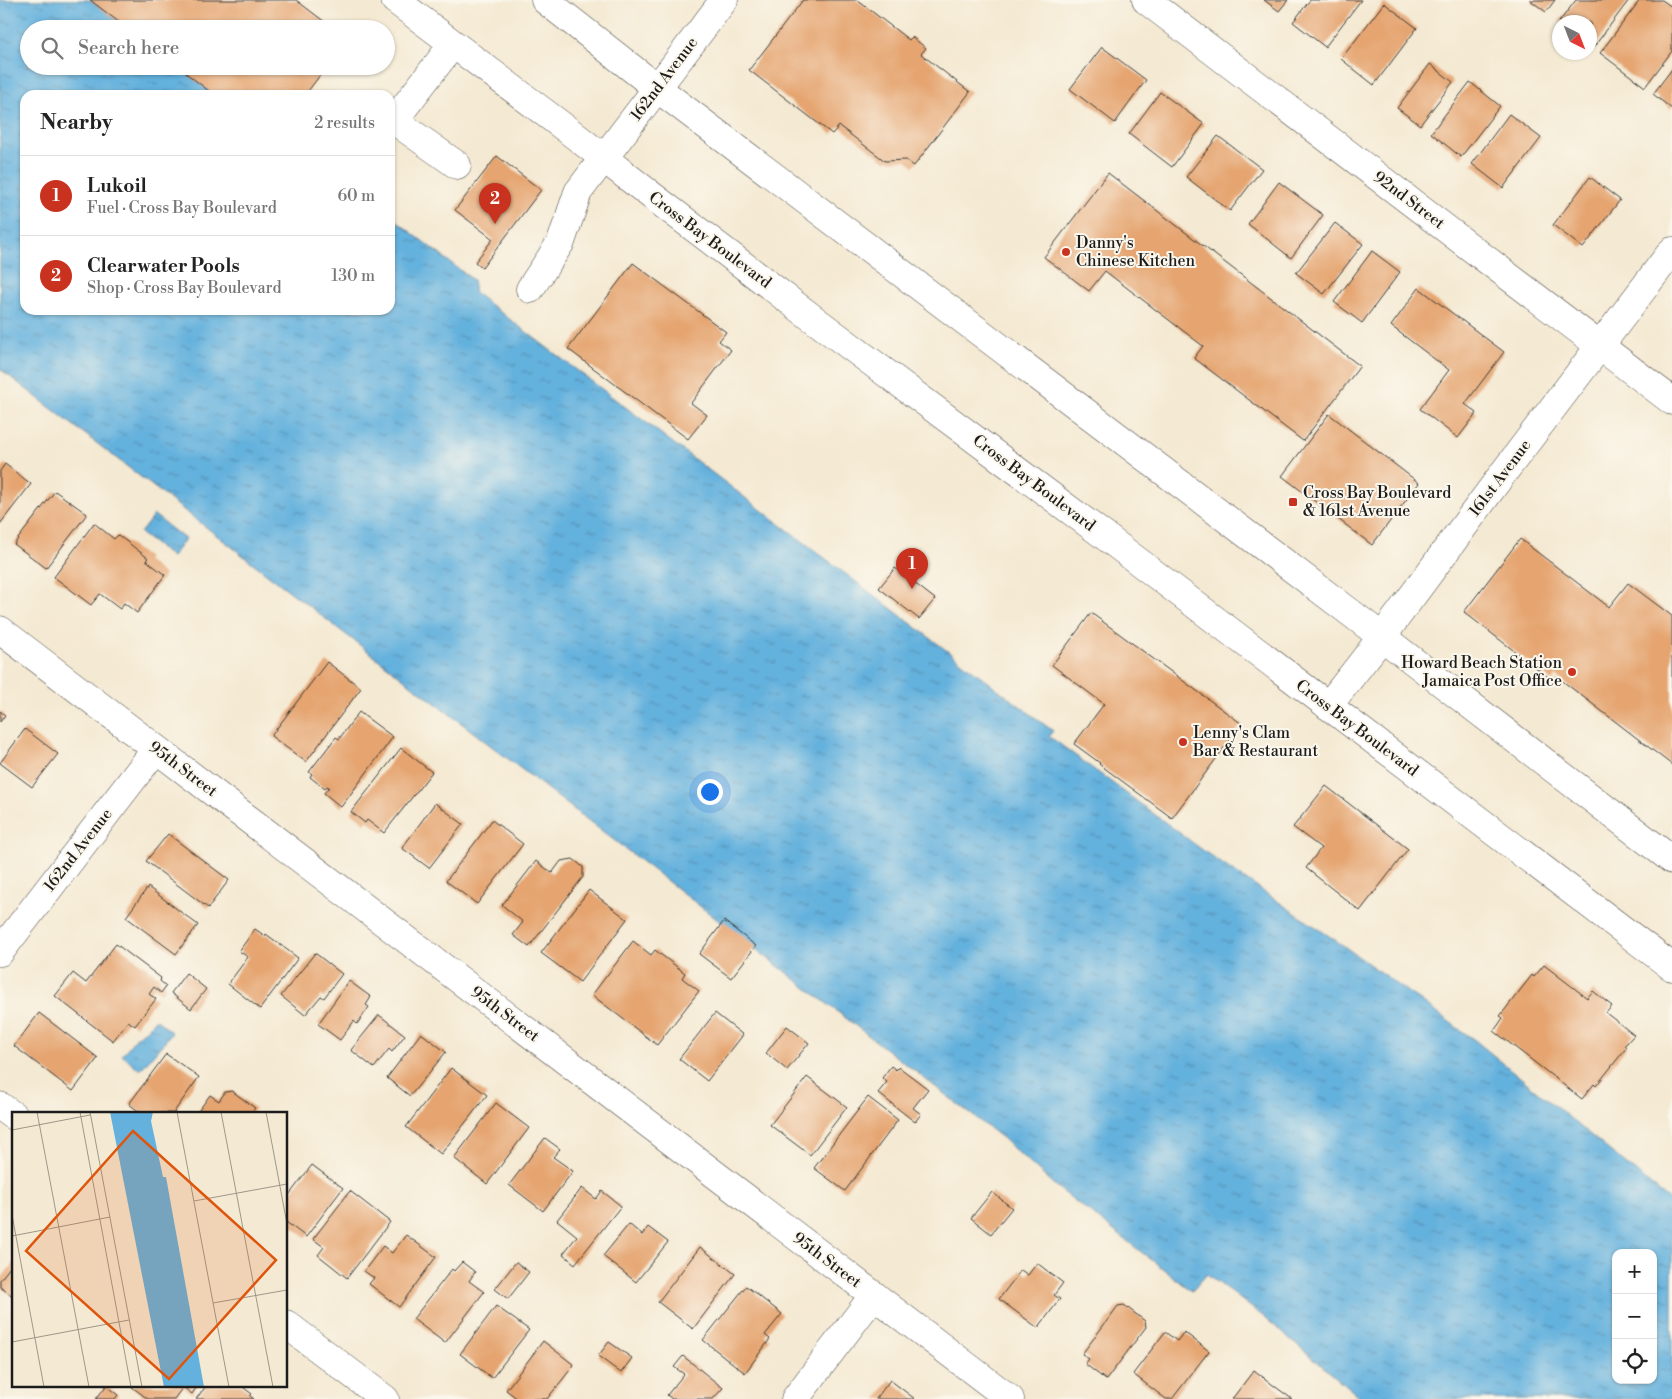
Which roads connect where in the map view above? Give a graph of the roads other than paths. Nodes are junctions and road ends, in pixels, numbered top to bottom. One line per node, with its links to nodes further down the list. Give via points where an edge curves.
1 (395, 0): 5 (street, Cross Bay Boulevard)
2 (545, 0): 6 (street)
3 (724, 0): 6 (street, 162nd Avenue)
4 (1146, 0): 11 (street, 92nd Street)
5 (453, 44): 7 (street, Cross Bay Boulevard); 8 (street, via 399,114 399,124)
6 (657, 88): 7 (street, 162nd Avenue); 14 (street)
7 (603, 158): 10 (street, 162nd Avenue, via 578,192 561,242); 15 (street, Cross Bay Boulevard)
8 (457, 165)
9 (1672, 251): 11 (street, 161st Avenue)
10 (530, 289)
11 (1600, 346): 12 (street, 92nd Street); 14 (street, 161st Avenue)
12 (1672, 401)
13 (0, 630): 16 (street, 95th Street)
14 (1382, 637): 15 (street, 161st Avenue); 17 (street)
15 (1328, 706): 19 (street, Cross Bay Boulevard)
16 (156, 749): 18 (street, 162nd Avenue); 22 (street, 95th Street)
17 (1672, 860)
18 (0, 952)
19 (1672, 967)
20 (0, 1106): 21 (street)
21 (12, 1115)
22 (874, 1296): 25 (street); 26 (street, 95th Street)
23 (288, 1326): 24 (street)
24 (385, 1399)
25 (795, 1399)
26 (1010, 1399)

